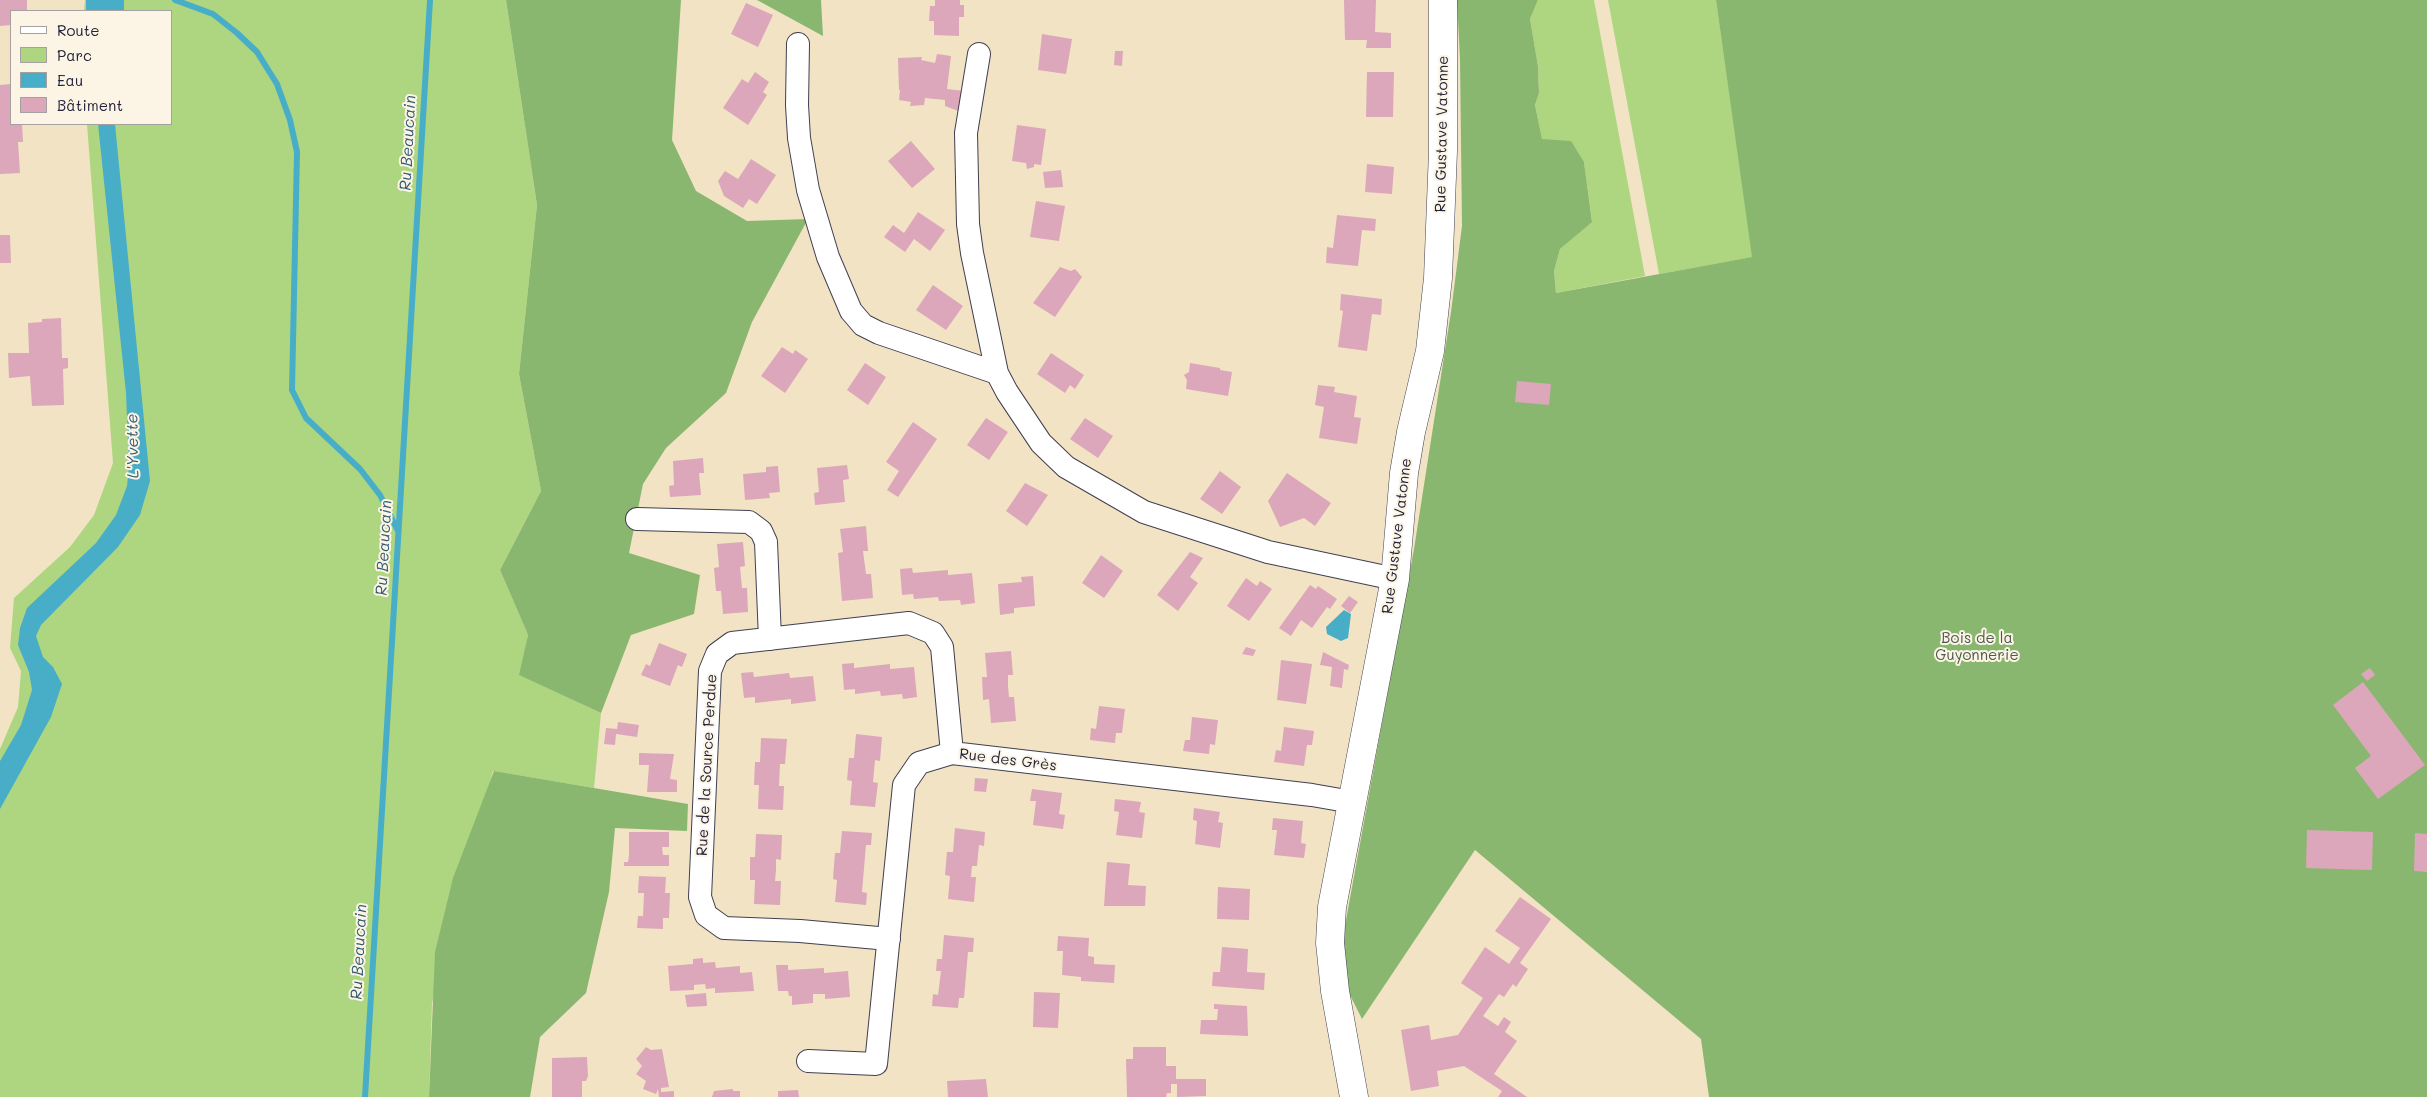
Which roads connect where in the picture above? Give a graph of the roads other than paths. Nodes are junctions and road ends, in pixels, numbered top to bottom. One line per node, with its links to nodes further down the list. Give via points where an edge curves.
1 (1443, 0): 6 (street, Rue Gustave Vatonne, via 1443,152 1438,278 1430,351 1404,473)
2 (798, 44): 4 (street, via 798,130 808,190 828,257 851,311 863,325 879,333)
3 (979, 54): 4 (street, via 966,133 968,224)
4 (997, 373): 6 (street, via 1036,436 1052,455 1123,502 1268,552)
5 (637, 520): 7 (street, via 749,522 762,531 766,551)
6 (1394, 579): 9 (street, Rue Gustave Vatonne)
7 (770, 639): 8 (street, Rue de la Source Perdue, via 909,623 933,633 942,647); 10 (street, Rue de la Source Perdue, via 732,643 717,654 710,671 700,897 706,915 724,928)
8 (952, 753): 9 (street, Rue des Grès); 10 (street, Rue des Grès, via 919,763 904,785)
9 (1352, 802): 12 (street, Rue Gustave Vatonne, via 1332,907 1330,943)
10 (889, 939): 11 (street, Rue des Grès, via 876,1064)
11 (808, 1061)
12 (1354, 1097)

